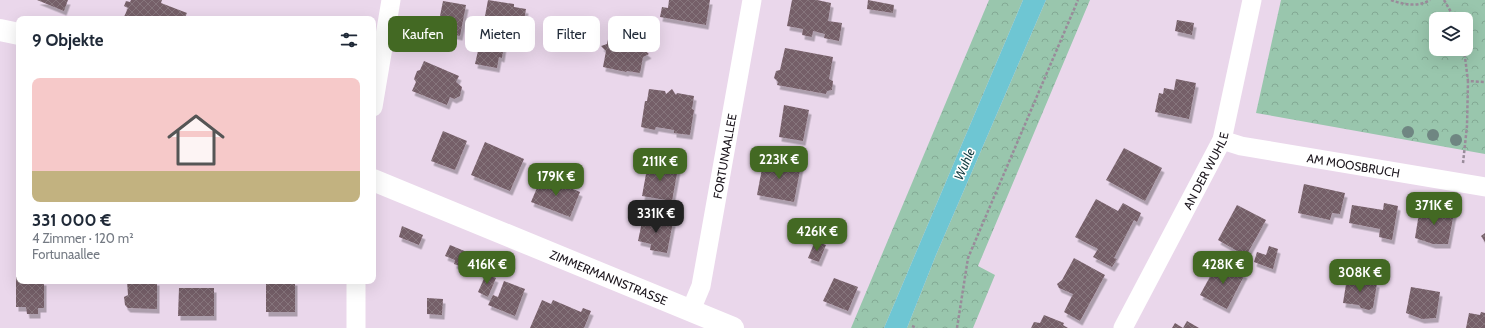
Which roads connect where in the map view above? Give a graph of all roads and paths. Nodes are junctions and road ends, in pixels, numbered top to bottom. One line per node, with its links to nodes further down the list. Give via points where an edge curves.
1 (391, 0): 14 (street)
2 (752, 0): 20 (street, FORTUNAALLEE, via 701,286)
3 (1078, 0): 25 (path, via 968,258)
4 (1252, 0): 15 (street, AN DER WUHLE)
5 (1391, 0): 6 (path, via 1400,4 1423,5)
6 (1430, 0)
7 (1444, 0): 8 (path)
8 (1451, 12)
9 (0, 30): 10 (street)
10 (16, 33)
11 (1465, 56): 12 (path)
12 (1468, 81): 13 (path); 17 (path, via 1467,126)
13 (1485, 82)
14 (376, 89)
15 (1222, 140): 17 (street, AM MOOSBRUCH, via 1241,146); 26 (street, AN DER WUHLE)
16 (376, 181): 20 (street, ZIMMERMANNSTRASSE)
17 (1461, 182): 18 (street, AM MOOSBRUCH)
18 (1485, 187)
19 (356, 284): 22 (street)
20 (691, 310): 23 (street, ZIMMERMANNSTRASSE)
21 (912, 326): 24 (path)
22 (356, 328)
23 (733, 328)
24 (917, 328)
25 (957, 328)
26 (1123, 328)

